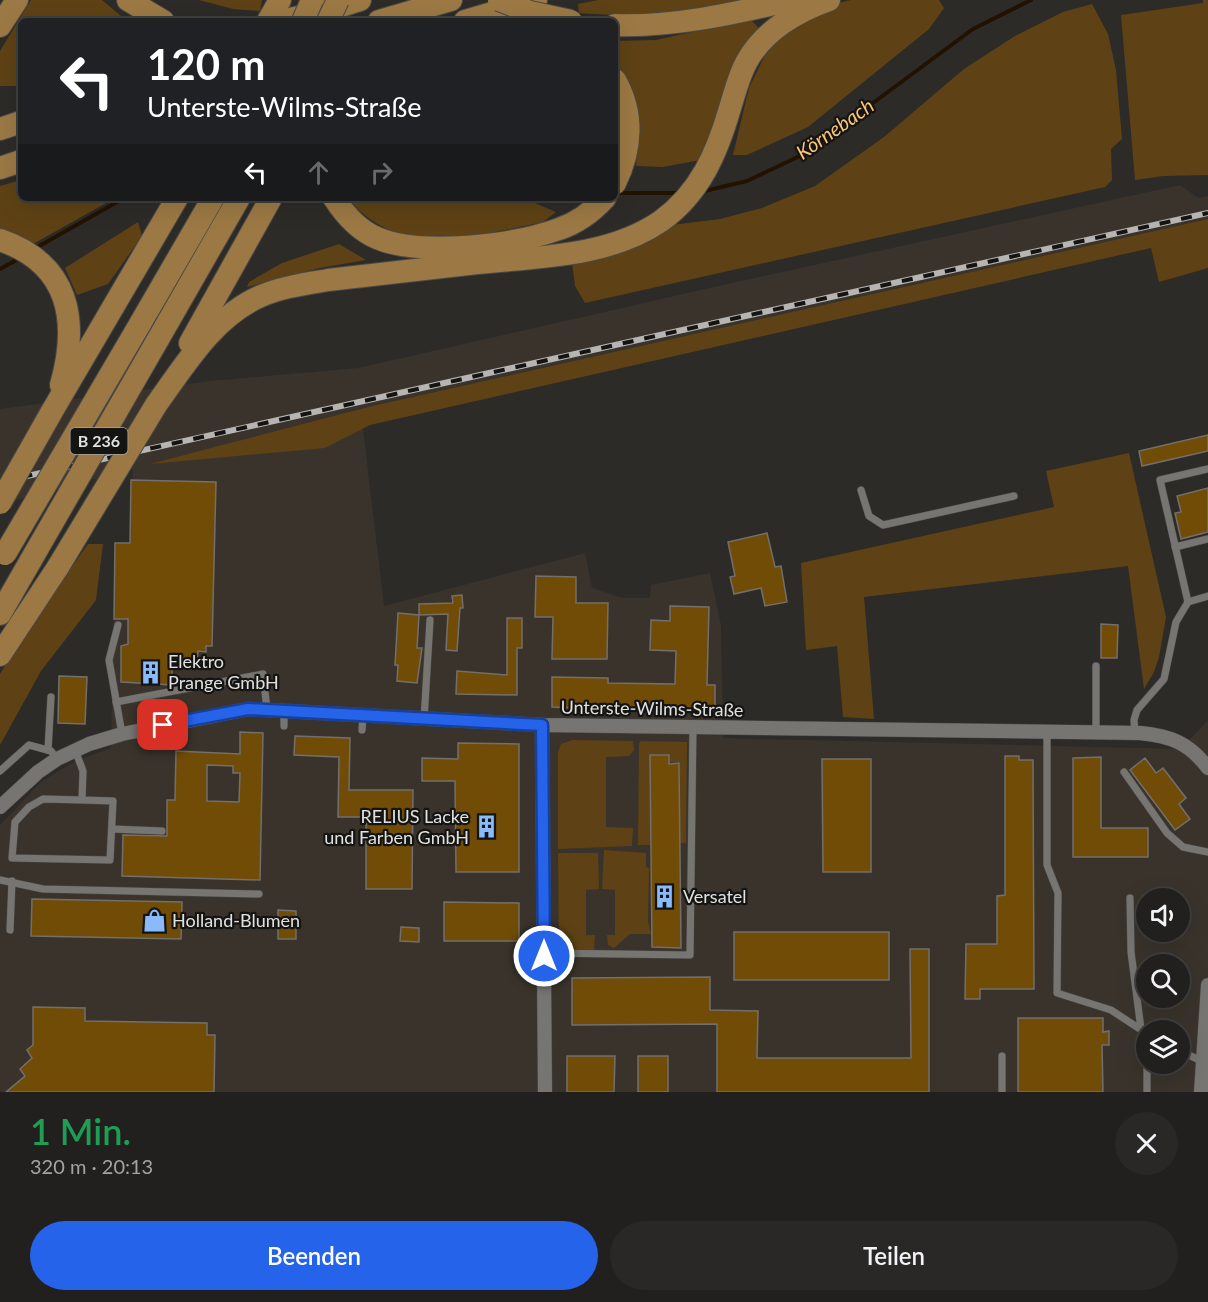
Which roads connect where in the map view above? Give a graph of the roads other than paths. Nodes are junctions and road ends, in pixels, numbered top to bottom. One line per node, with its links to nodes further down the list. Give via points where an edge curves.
1 (17, 0): 17 (highway)
2 (128, 0): 13 (highway)
3 (338, 0): 11 (highway, bridge)
4 (360, 0): 11 (highway)
5 (452, 0): 12 (highway)
6 (499, 0): 15 (highway, bridge)
7 (536, 0): 14 (highway)
8 (790, 0): 16 (highway, via 749,11)
9 (829, 0): 33 (highway, via 786,22 757,47 740,78 713,157 699,183 678,207 644,231 600,247)
10 (276, 10): 11 (highway)
11 (312, 15)
12 (374, 16)
13 (158, 18)
14 (475, 18)
15 (557, 18)
16 (618, 25)
17 (0, 26)
18 (618, 86): 25 (highway, via 629,118 628,147)
19 (18, 123): 20 (highway)
20 (0, 129)
21 (18, 134): 22 (highway)
22 (0, 140)
23 (18, 162): 24 (highway)
24 (0, 168)
25 (618, 177)
26 (175, 201): 35 (highway)
27 (211, 201): 42 (highway, B 236, bridge)
28 (237, 201): 45 (highway, B 236, bridge)
29 (270, 201): 34 (highway)
30 (336, 201): 33 (highway, via 359,228 394,244 439,249)
31 (601, 201): 33 (highway)
32 (0, 240): 35 (highway, via 43,264 65,300 70,329 65,370)
33 (537, 246): 34 (highway, via 289,287 260,296)
34 (214, 319): 48 (highway, bridge, via 207,337 156,405)
35 (51, 413): 39 (highway, bridge)
36 (1208, 469): 41 (lane, via 1160,480)
37 (861, 490): 38 (lane, via 869,516 884,525)
38 (1014, 496)
39 (0, 503)
40 (1208, 539): 41 (lane)
41 (1175, 547): 44 (lane)
42 (3, 559)
43 (1208, 596): 44 (lane)
44 (1188, 602): 60 (lane, via 1176,622 1164,679 1137,710)
45 (0, 614)
46 (430, 620): 54 (lane)
47 (118, 624): 51 (lane, via 109,660)
48 (0, 655)
49 (1096, 666): 59 (lane)
50 (51, 697): 63 (lane)
51 (116, 702): 52 (lane, via 263,674); 61 (lane)
52 (267, 710): 53 (street, Unterste-Wilms-Straße); 61 (street, Unterste-Wilms-Straße, via 225,711)
53 (284, 711): 54 (street, Unterste-Wilms-Straße, via 362,723); 56 (lane)
54 (424, 720): 55 (street, Unterste-Wilms-Straße)
55 (542, 725): 57 (street, Unterste-Wilms-Straße); 77 (street)
56 (284, 726)
57 (693, 727): 58 (street, Unterste-Wilms-Straße); 77 (lane, via 690,954)
58 (1047, 732): 59 (street, Unterste-Wilms-Straße); 80 (lane, via 1047,865 1058,893 1057,993 1111,1010)
59 (1096, 732): 60 (street, Unterste-Wilms-Straße)
60 (1135, 733): 64 (street, Unterste-Wilms-Straße, via 1176,739 1189,746)
61 (122, 734): 62 (street, Unterste-Wilms-Straße)
62 (75, 750): 63 (street, Unterste-Wilms-Straße); 67 (lane, via 82,771)
63 (53, 755): 65 (lane, via 29,745); 68 (street, Unterste-Wilms-Straße)
64 (1208, 768)
65 (0, 771)
66 (1124, 772): 71 (lane, via 1167,832 1183,847)
67 (82, 800): 69 (lane, via 113,801); 69 (lane, via 43,799 29,807 15,822 12,858 110,860)
68 (0, 807)
69 (112, 829): 70 (lane)
70 (162, 831)
71 (1208, 852)
72 (0, 880): 73 (lane)
73 (12, 881): 74 (lane, via 43,889); 76 (lane)
74 (259, 894)
75 (1130, 898): 79 (lane, via 1131,952)
76 (10, 930)
77 (544, 953): 85 (street)
78 (1208, 986): 83 (street)
79 (1141, 1020)
80 (1136, 1026)
81 (1002, 1056): 86 (lane)
82 (1190, 1056): 83 (lane)
83 (1203, 1062): 88 (street)
84 (1147, 1074): 87 (lane)
85 (545, 1092)
86 (1002, 1092)
87 (1147, 1092)
88 (1201, 1092)

